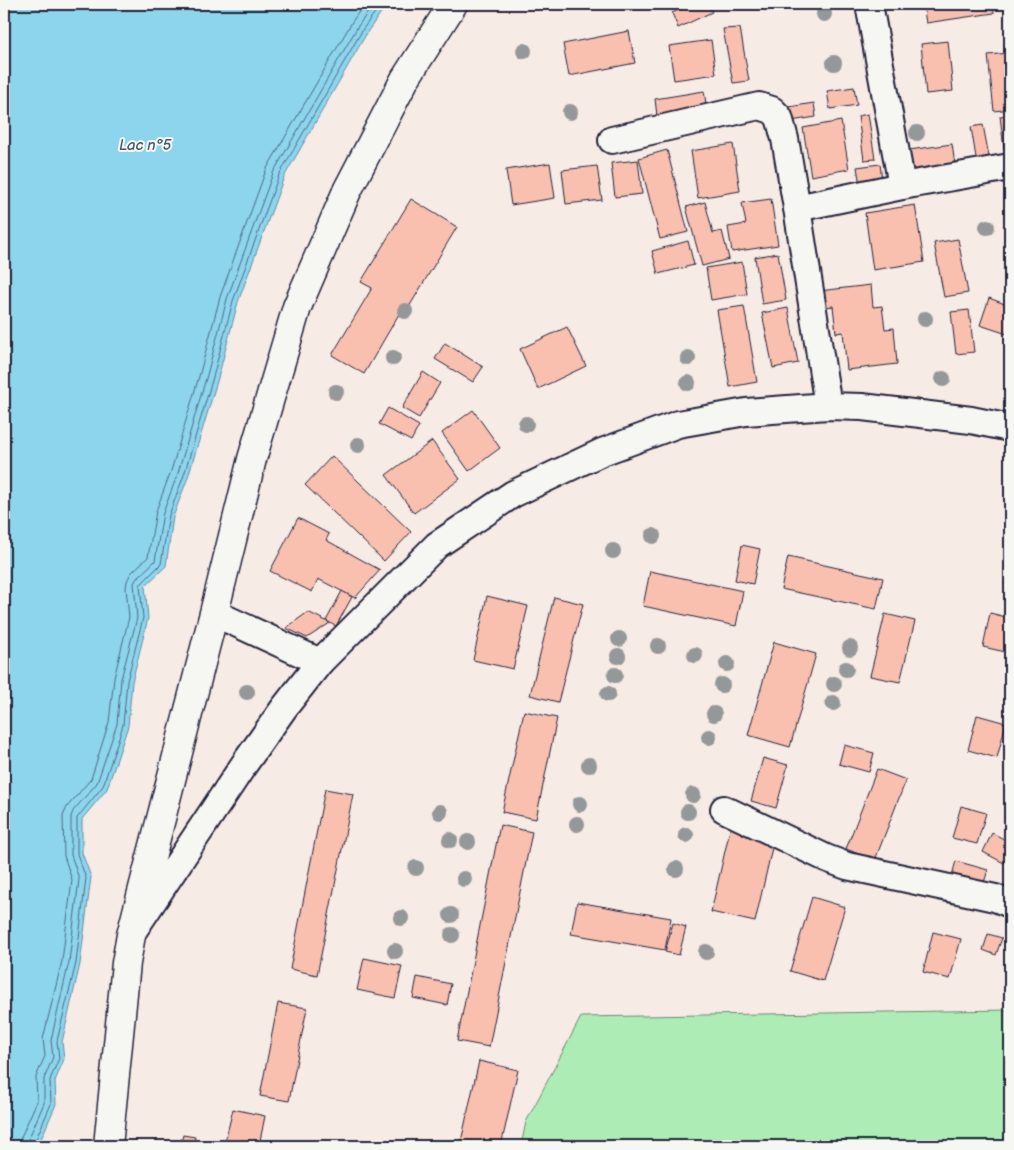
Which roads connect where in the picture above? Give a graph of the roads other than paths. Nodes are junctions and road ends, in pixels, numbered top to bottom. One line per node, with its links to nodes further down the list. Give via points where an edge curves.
1 (453, 4): 9 (street, via 404,79 347,191 297,307 252,459)
2 (869, 4): 5 (street)
3 (612, 140): 6 (street, via 759,106 772,110 779,116 785,139)
4 (1010, 167): 5 (street)
5 (902, 186): 6 (street)
6 (797, 208): 7 (street)
7 (828, 406): 8 (street, via 913,412); 10 (street, via 746,412 678,424 602,452 513,494 437,545)
8 (1010, 428)
9 (214, 613): 10 (street); 13 (street)
10 (320, 662): 13 (street, via 284,708)
11 (724, 809): 12 (street, via 847,866)
12 (1010, 904)
13 (131, 935): 14 (street)
14 (108, 1146)

